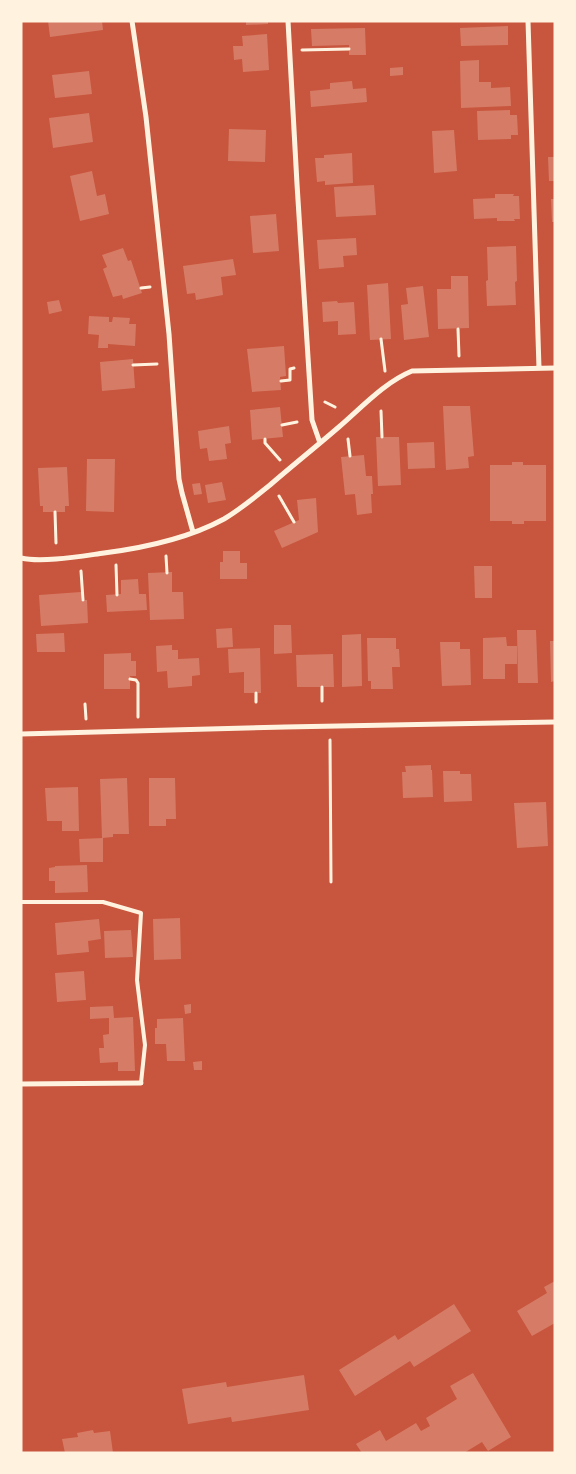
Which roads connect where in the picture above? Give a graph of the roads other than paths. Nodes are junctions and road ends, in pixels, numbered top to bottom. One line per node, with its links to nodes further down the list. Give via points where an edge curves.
1 (132, 21): 7 (street, via 165,294 179,479)
2 (288, 21): 6 (street, via 312,420)
3 (528, 21): 4 (street)
4 (539, 368): 5 (street); 6 (street, via 412,371 382,390)
5 (555, 368)
6 (320, 442): 7 (street, via 239,510)
7 (193, 532): 8 (street, via 119,552 30,560)
8 (21, 558)
9 (555, 722): 10 (street)
10 (21, 734)
11 (21, 902): 12 (lane, via 103,902 141,913 137,980 145,1045)
12 (141, 1083): 13 (street)
13 (21, 1084)

